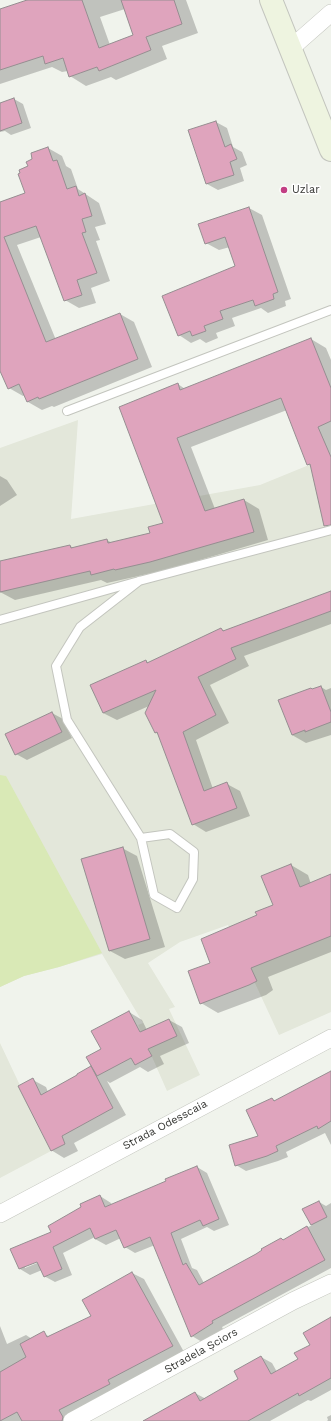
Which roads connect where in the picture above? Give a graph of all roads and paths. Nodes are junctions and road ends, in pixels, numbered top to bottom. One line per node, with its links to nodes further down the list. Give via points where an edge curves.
1 (271, 0): 3 (street)
2 (331, 13): 3 (street)
3 (290, 49): 4 (street)
4 (331, 150)
5 (331, 310): 6 (lane)
6 (67, 412)
7 (331, 530): 8 (lane)
8 (139, 581): 9 (lane); 10 (lane, via 80,627 56,666 67,720)
9 (0, 620)
10 (141, 838): 10 (lane, via 170,834 194,852 193,879 177,908 154,895)
11 (331, 1038): 12 (street, Strada Odesscaia)
12 (0, 1214)
13 (331, 1283): 14 (street, Stradela Șciors)
14 (72, 1421)

